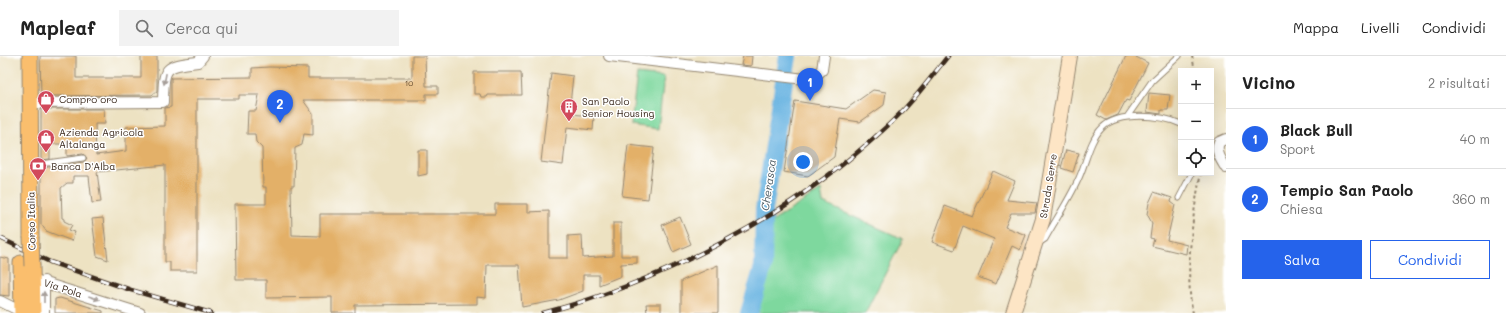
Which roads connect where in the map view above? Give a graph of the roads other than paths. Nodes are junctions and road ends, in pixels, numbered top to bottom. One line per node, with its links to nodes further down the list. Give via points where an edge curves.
1 (20, 56): 17 (main road, Corso Italia)
2 (30, 56): 8 (main road, Corso Italia)
3 (203, 56): 8 (street, one-way to 8, via 198,62 175,64 167,69 163,79 163,102)
4 (609, 56): 5 (street, via 805,79 812,78 822,70)
5 (824, 56)
6 (1070, 56): 18 (main road, Strada Serre, via 1048,193)
7 (1179, 56): 9 (lane, via 1152,81)
8 (30, 103): 13 (main road, Corso Italia)
9 (1127, 117): 10 (lane, via 1145,116); 18 (lane, via 1106,124 1099,132 1078,181 1045,239)
10 (1178, 123)
11 (1226, 139): 14 (street, via 1218,145 1221,161)
12 (83, 158): 13 (lane)
13 (31, 165): 17 (main road, Corso Italia)
14 (1226, 168)
15 (1190, 176): 16 (lane)
16 (1179, 198)
17 (26, 237): 19 (main road, Corso Italia)
18 (1036, 244): 23 (main road, Strada Serre)
19 (32, 272): 20 (main road, Corso Italia); 21 (street, one-way to 19); 22 (street, Via Pola, one-way to 22)
20 (18, 309)
21 (44, 313)
22 (140, 313)
23 (1013, 313)

